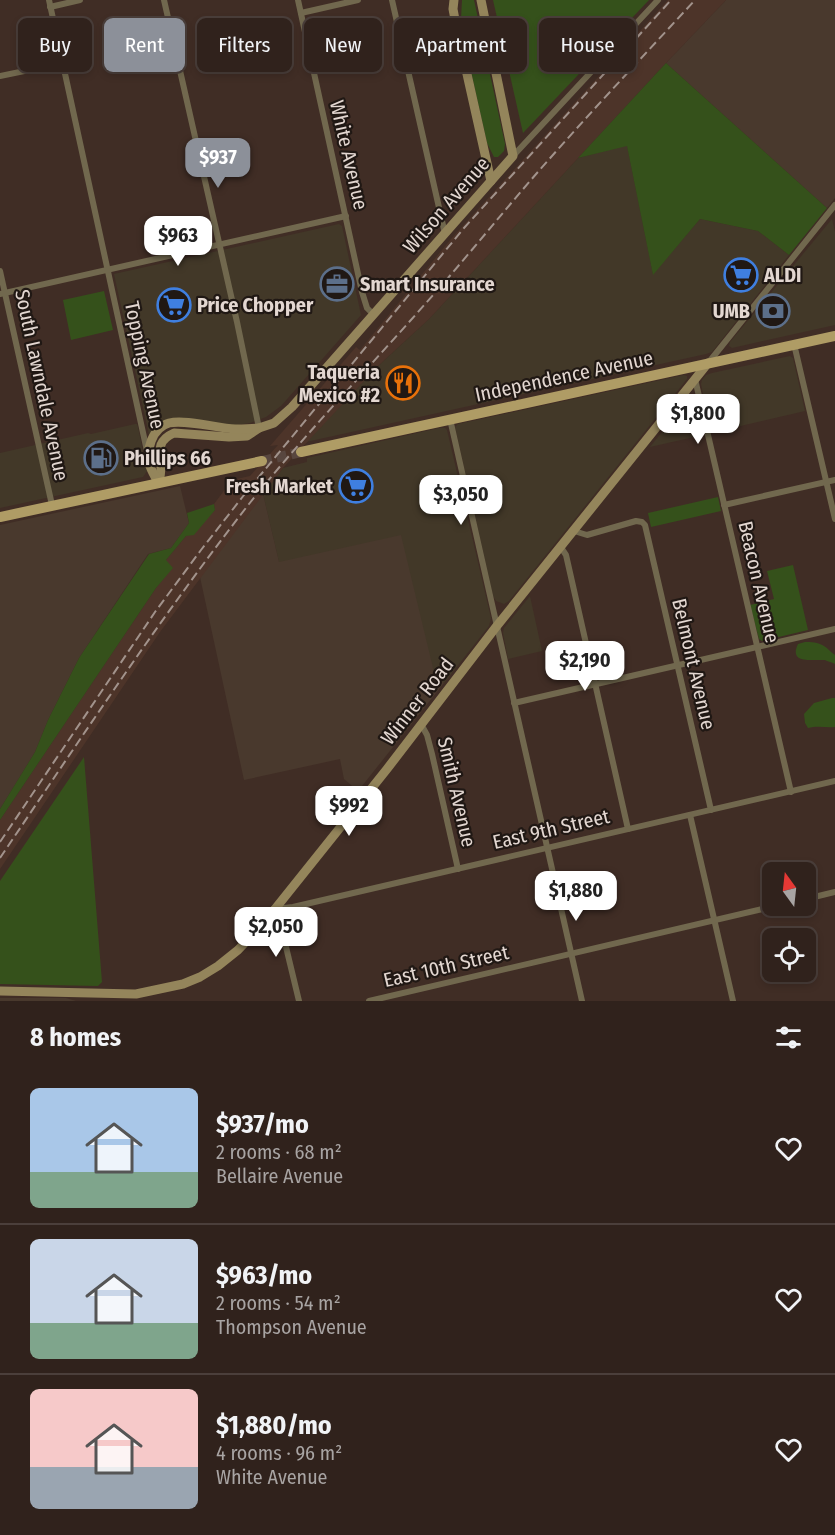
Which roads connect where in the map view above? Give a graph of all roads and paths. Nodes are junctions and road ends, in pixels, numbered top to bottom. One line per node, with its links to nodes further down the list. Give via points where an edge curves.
1 (80, 0): 9 (street)
2 (164, 0): 20 (street)
3 (298, 0): 10 (street, White Avenue)
4 (358, 0): 10 (street)
5 (392, 0): 19 (street)
6 (454, 0): 16 (main road, via 456,25)
7 (481, 0): 15 (main road)
8 (658, 0): 15 (street, Wilson Avenue)
9 (50, 3): 11 (street, Topping Avenue)
10 (301, 13): 18 (street, White Avenue)
11 (53, 18)
12 (19, 72): 14 (street)
13 (65, 72): 22 (street, Topping Avenue)
14 (0, 76)
15 (513, 156): 16 (main road, Wilson Avenue)
16 (491, 181): 19 (main road, Wilson Avenue)
17 (835, 205): 27 (street)
18 (346, 216): 20 (street); 24 (street, White Avenue, via 362,292)
19 (444, 234): 24 (main road, Wilson Avenue)
20 (219, 245): 22 (street); 30 (street)
21 (0, 271): 23 (street, South Lawndale Avenue)
22 (107, 271): 23 (street); 32 (street, Topping Avenue)
23 (2, 293): 38 (street, South Lawndale Avenue)
24 (374, 315): 30 (main road, Wilson Avenue, via 292,407 274,423)
25 (835, 336): 26 (main road, Independence Avenue)
26 (795, 344): 27 (main road, Independence Avenue); 35 (street)
27 (708, 363): 28 (main road, Winner Road); 29 (main road, Independence Avenue)
28 (695, 379): 37 (street, Beacon Avenue); 41 (main road, Winner Road)
29 (450, 419): 31 (main road, Independence Avenue); 43 (street)
30 (259, 428): 32 (main road, Wilson Avenue, via 169,423 153,437); 36 (main road, Wilson Avenue, via 247,436 166,436 160,450 162,471)
31 (301, 452)
32 (149, 455): 36 (main road)
33 (262, 460): 36 (main road)
34 (835, 480): 35 (street)
35 (826, 482): 37 (street); 40 (street)
36 (158, 483): 38 (main road)
37 (724, 505): 45 (street, Beacon Avenue)
38 (52, 506): 39 (main road)
39 (0, 517)
40 (835, 519)
41 (574, 531): 42 (main road, Winner Road); 46 (street, Belmont Avenue, via 587,534 636,521 645,525)
42 (560, 546): 43 (main road, Winner Road); 47 (street, via 566,555)
43 (496, 627): 48 (street); 49 (main road, Winner Road)
44 (835, 629): 45 (street)
45 (757, 647): 46 (street); 51 (street, Beacon Avenue)
46 (678, 666): 47 (street); 52 (street, Belmont Avenue)
47 (596, 686): 48 (street); 54 (street)
48 (514, 704): 55 (street)
49 (421, 724): 56 (street, Smith Avenue, via 432,754); 59 (main road, Winner Road)
50 (835, 782): 51 (street, East 9th Street)
51 (791, 792): 52 (street, East 9th Street)
52 (711, 810): 53 (street, East 9th Street)
53 (690, 815): 54 (street, East 9th Street); 61 (street)
54 (628, 830): 55 (street, East 9th Street)
55 (546, 848): 56 (street, East 9th Street); 62 (street)
56 (458, 869): 59 (street, East 9th Street)
57 (835, 892): 58 (street)
58 (816, 897)
59 (275, 909): 65 (main road, Winner Road, via 238,950 200,977 159,990); 66 (street)
60 (762, 909): 61 (street, East 10th Street)
61 (714, 920): 62 (street, East 10th Street); 69 (street)
62 (571, 954): 67 (street, East 10th Street); 68 (street)
63 (0, 991): 64 (main road)
64 (81, 997): 65 (main road)
65 (117, 997)
66 (299, 1001)
67 (369, 1001)
68 (582, 1001)
69 (733, 1001)

